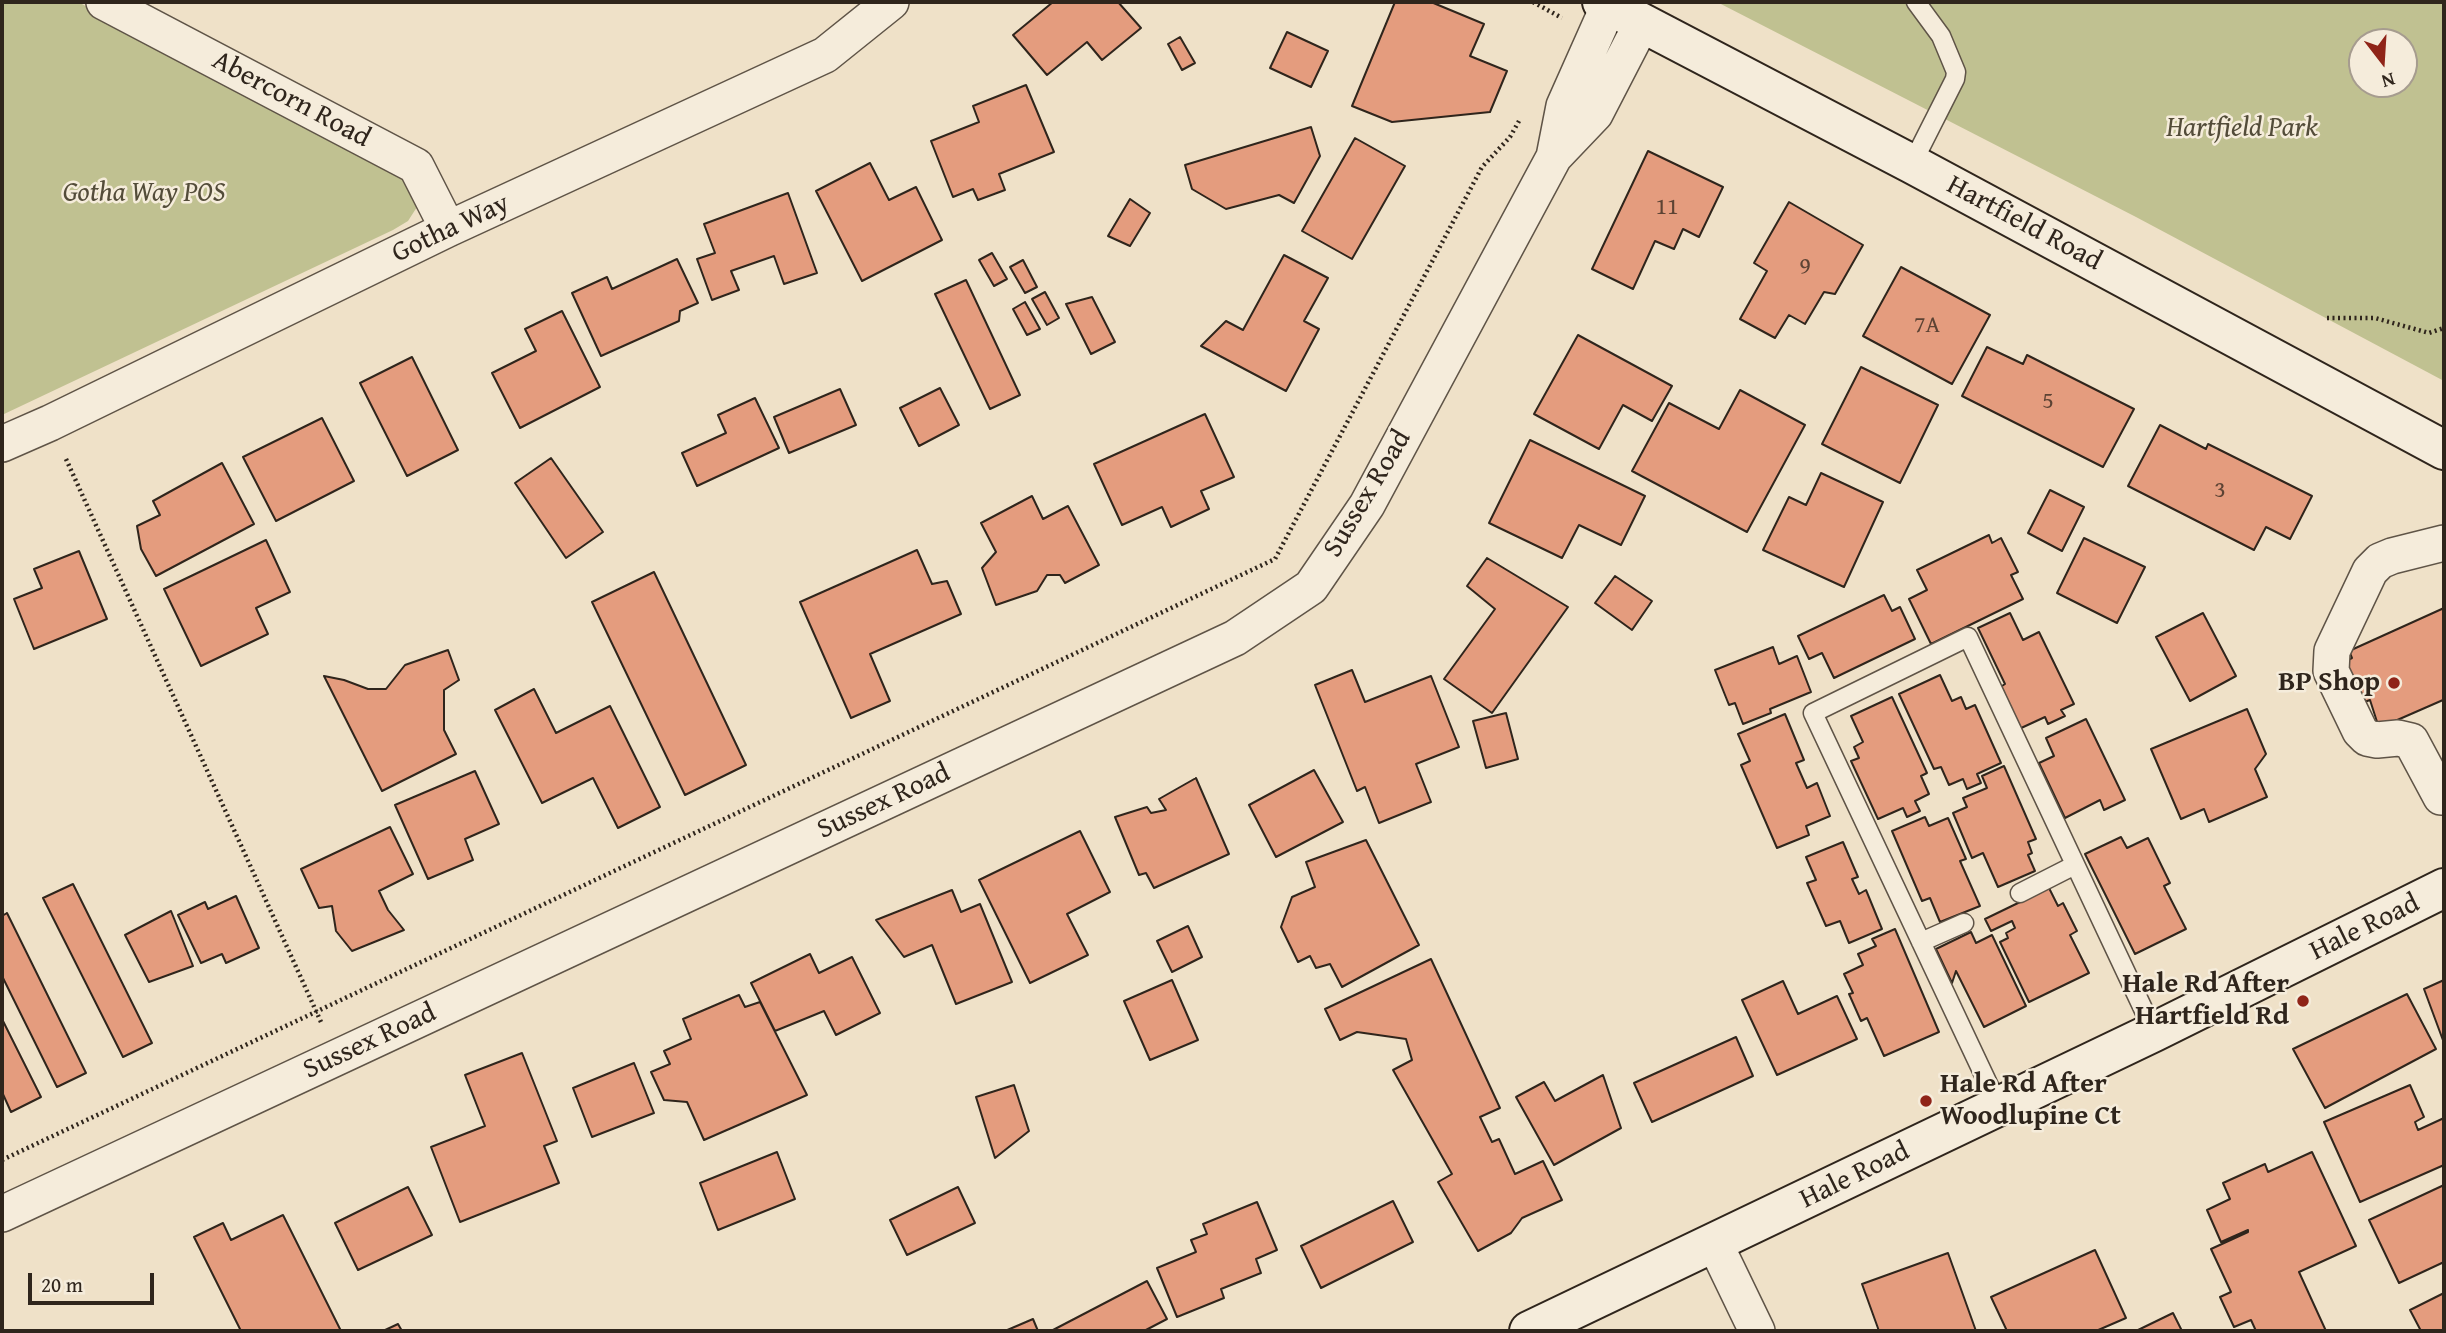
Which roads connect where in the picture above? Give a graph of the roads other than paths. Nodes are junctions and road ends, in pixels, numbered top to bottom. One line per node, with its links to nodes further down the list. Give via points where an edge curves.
1 (104, 2): 8 (street, Abercorn Road, via 416,166)
2 (891, 2): 8 (street, Gotha Way, via 825,55)
3 (1916, 2): 7 (lane, via 1941,36 1956,72)
4 (1605, 4): 5 (main road, Hartfield Road); 6 (street, Sussex Road, via 1564,106)
5 (1642, 23): 6 (street, Sussex Road, via 1595,114); 7 (main road, Hartfield Road)
6 (1554, 157): 20 (street, Sussex Road, via 1367,505 1311,587 1235,638)
7 (1912, 164): 10 (main road, Hartfield Road)
8 (448, 229): 9 (street, Gotha Way)
9 (2, 444)
10 (2444, 450)
11 (2444, 543): 12 (street, via 2392,556 2370,571 2332,651 2331,671 2360,731 2377,740 2411,741)
12 (2443, 789)
13 (2075, 866): 15 (lane); 17 (lane, via 1968,637 1836,701 1813,713); 18 (lane)
14 (2444, 888): 18 (main road, Hale Road)
15 (2020, 893)
16 (1964, 923): 17 (lane)
17 (1921, 943): 19 (lane)
18 (2154, 1032): 19 (main road, Hale Road)
19 (1999, 1107): 21 (main road, Hale Road)
20 (2, 1214)
21 (1715, 1244): 22 (main road, Hale Road); 23 (street)
22 (1529, 1331)
23 (1757, 1331)

